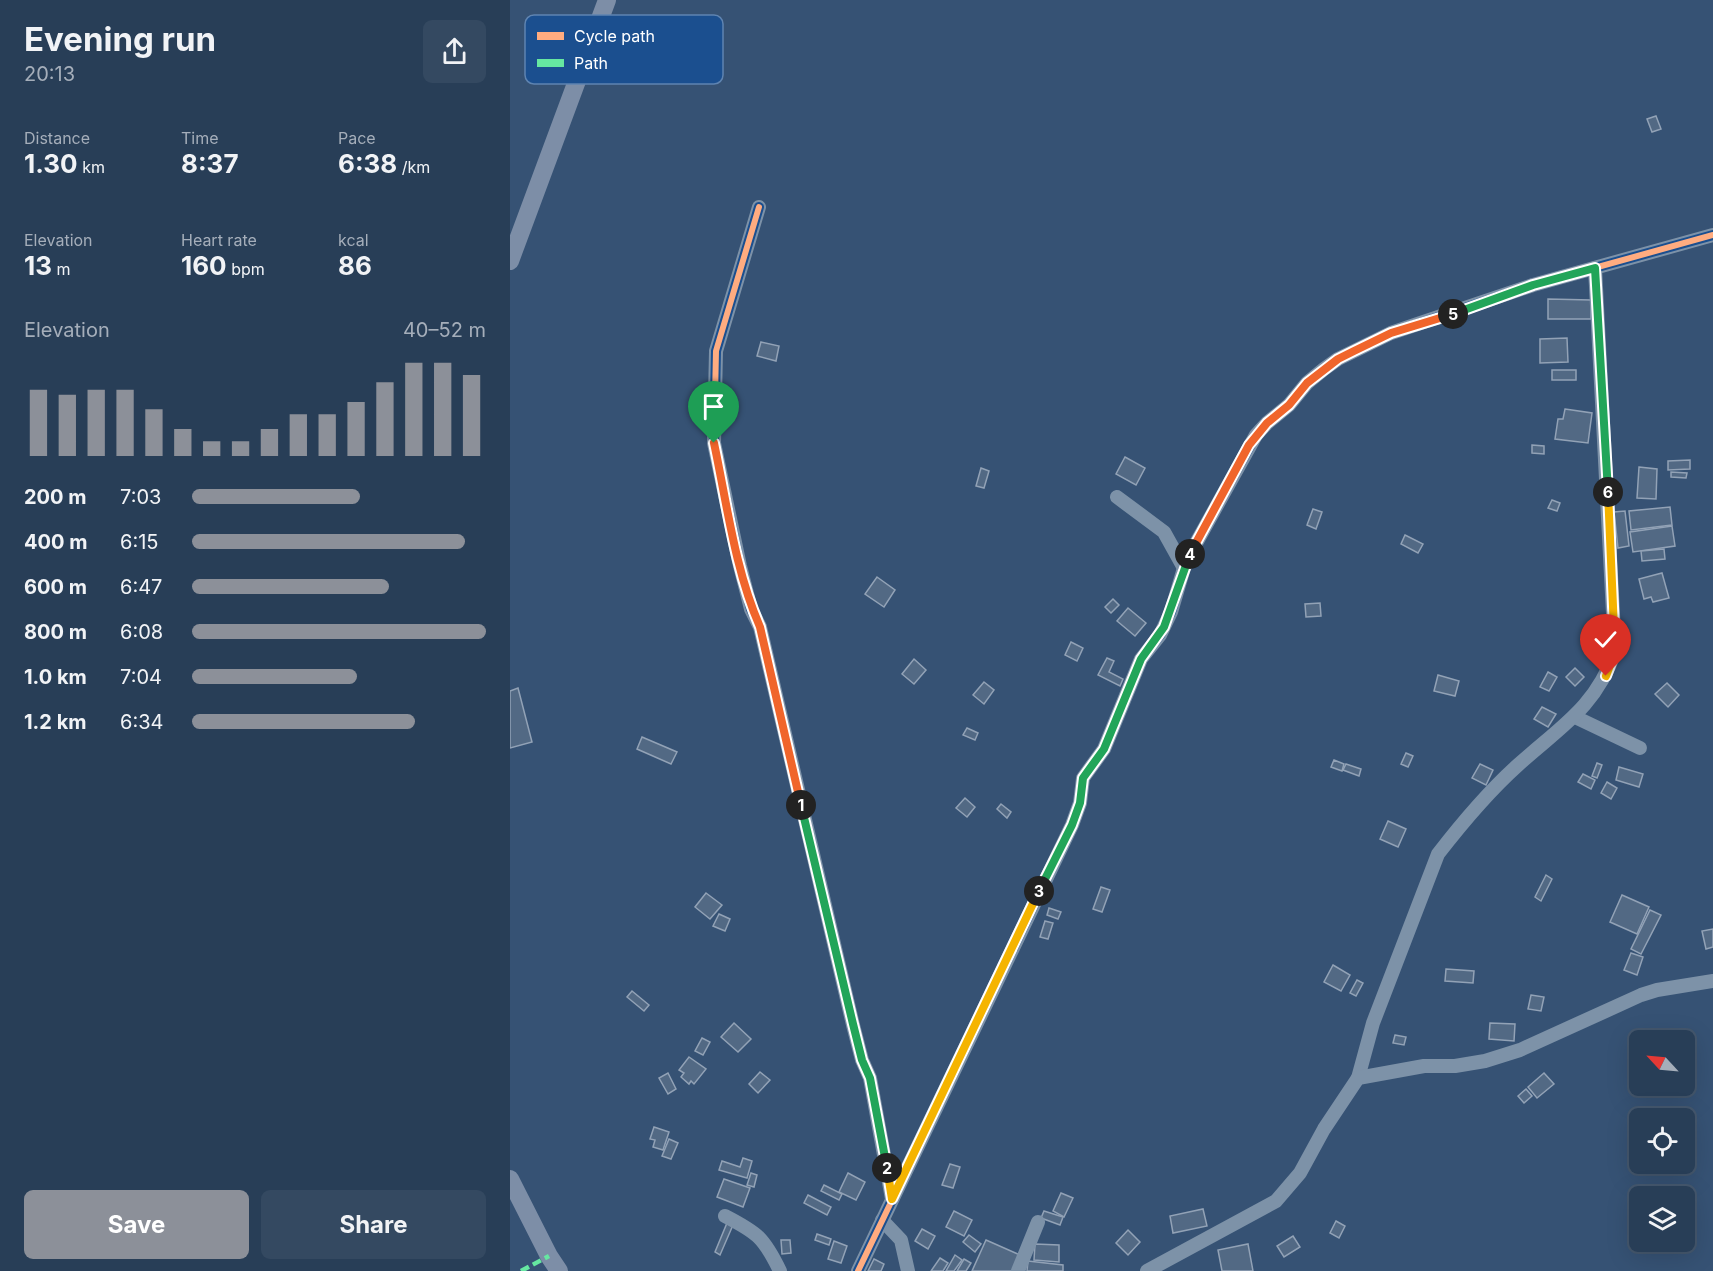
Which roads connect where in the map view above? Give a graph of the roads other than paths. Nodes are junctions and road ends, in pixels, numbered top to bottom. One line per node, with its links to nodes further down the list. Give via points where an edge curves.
1 (607, 0): 2 (main road)
2 (601, 15)
3 (576, 84): 6 (main road)
4 (759, 207): 15 (street, via 716,351 714,443 853,1024 870,1078)
5 (1713, 236): 7 (street)
6 (510, 261)
7 (1595, 268): 9 (street, via 1400,330 1324,369 1256,435); 10 (street, via 1615,652 1606,676)
8 (1117, 497): 9 (street, via 1164,532)
9 (1184, 568): 15 (street, via 1168,619 1141,659 1104,749 1083,778 1072,825)
10 (1575, 717): 11 (street); 13 (street, via 1517,766 1438,854 1373,1023)
11 (1640, 748)
12 (1713, 981): 13 (street, via 1641,995 1520,1050 1485,1061 1424,1066)
13 (1358, 1078): 24 (street, via 1300,1173 1276,1201)
14 (510, 1179): 19 (main road)
15 (892, 1199): 17 (street)
16 (725, 1216): 20 (street, via 749,1228 767,1244)
17 (882, 1220): 21 (street); 22 (street, via 901,1240)
18 (1038, 1222): 23 (street)
19 (559, 1271)
20 (780, 1271)
21 (858, 1271)
22 (908, 1271)
23 (1018, 1271)
24 (1147, 1271)

